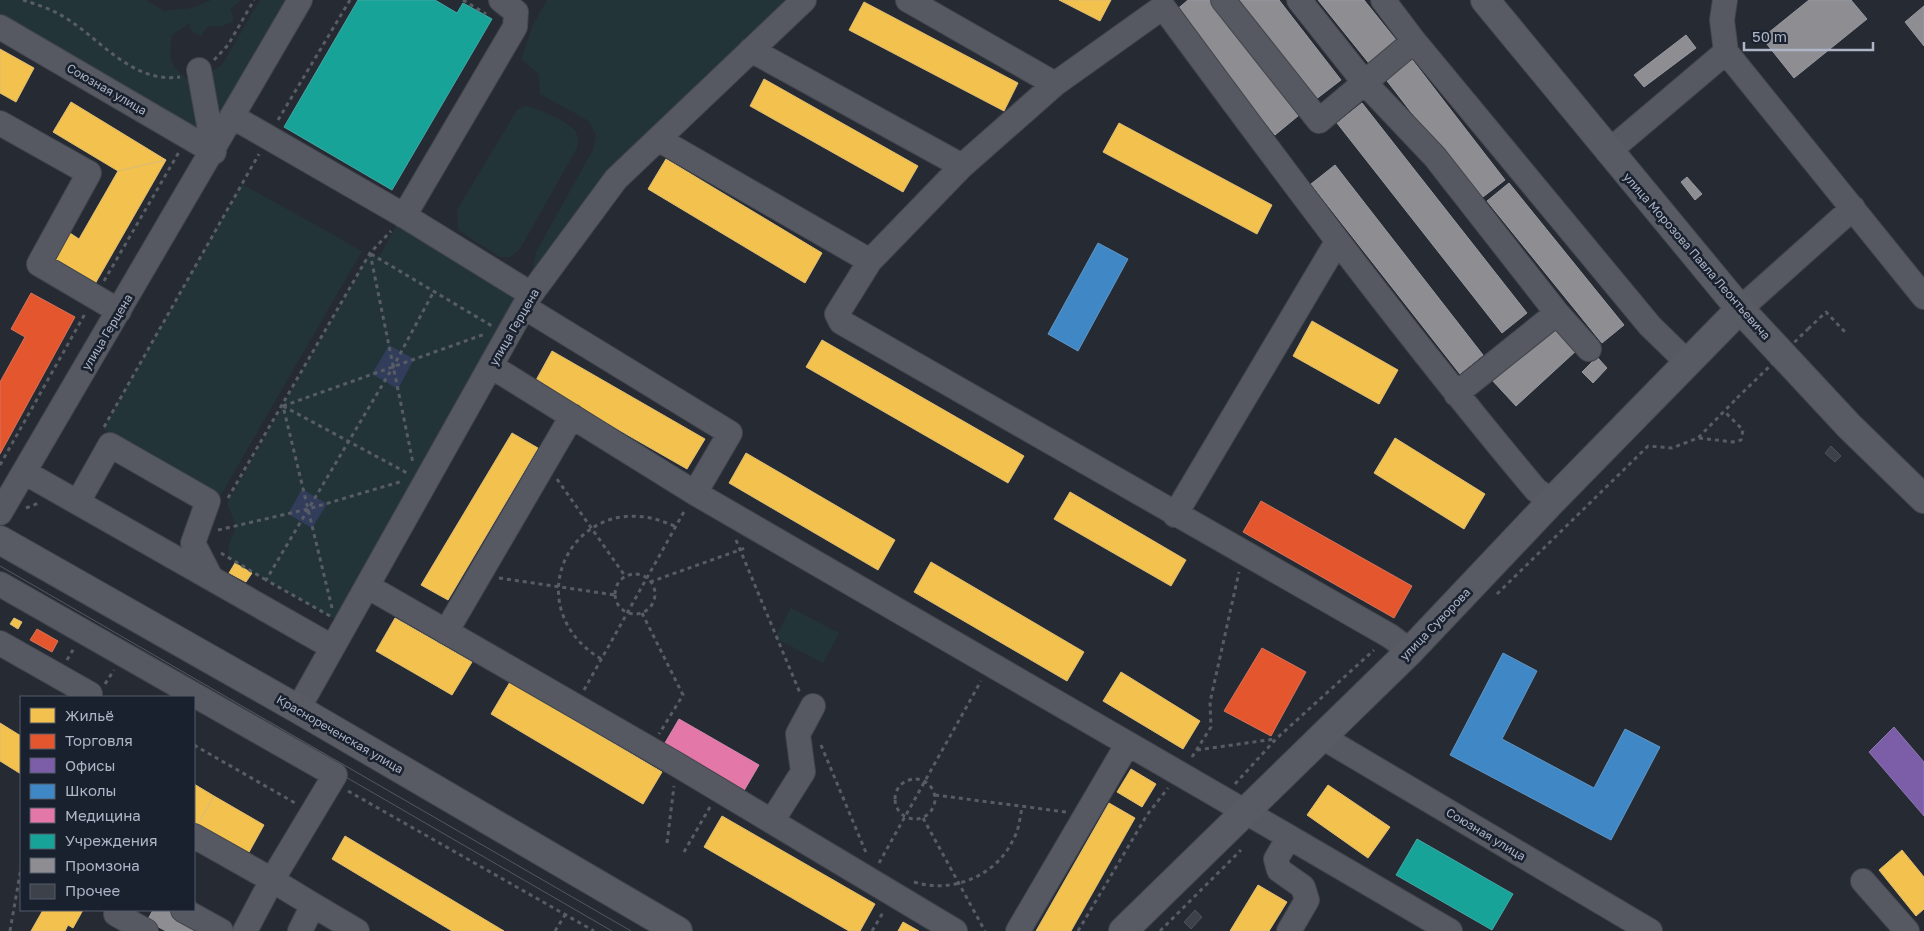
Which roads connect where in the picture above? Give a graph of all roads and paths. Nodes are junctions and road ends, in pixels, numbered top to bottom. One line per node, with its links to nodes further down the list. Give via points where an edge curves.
1 (23, 0): 18 (path, via 59,14 122,61 144,72 170,79 188,76)
2 (254, 0): 18 (path, via 228,45 212,63)
3 (300, 0): 21 (street, улица Герцена)
4 (350, 0): 23 (path)
5 (501, 0): 29 (street, via 516,12 515,27)
6 (804, 0): 16 (street, улица Герцена)
7 (908, 0): 20 (street)
8 (1223, 0): 19 (street, via 1319,120)
9 (1299, 0): 19 (street)
10 (1383, 0): 15 (street)
11 (1485, 0): 26 (main road, улица Морозова Павла Леонтьевича)
12 (1725, 0): 17 (street, via 1722,20)
13 (1164, 2): 20 (street); 30 (street)
14 (0, 27): 25 (street, Союзная улица)
15 (1414, 40): 19 (street); 41 (street, via 1650,326)
16 (751, 50): 24 (street, улица Герцена); 27 (street)
17 (1726, 52): 26 (street); 28 (street)
18 (198, 70): 25 (street)
19 (1364, 82): 38 (street, via 1435,157)
20 (1055, 84): 27 (street)
21 (233, 117): 23 (street); 25 (street, улица Герцена)
22 (0, 123): 37 (street, via 89,173 39,264)
23 (269, 137): 29 (street); 48 (path)
24 (658, 139): 32 (street); 35 (street, улица Герцена, via 616,179)
25 (214, 152): 37 (street, улица Герцена)
26 (1608, 152): 36 (main road, улица Морозова Павла Леонтьевича)
27 (962, 166): 32 (street)
28 (1853, 208): 34 (street); 36 (street)
29 (404, 216): 31 (path); 35 (street)
30 (1337, 242): 44 (street); 61 (street)
31 (370, 253): 33 (path); 43 (path); 45 (path)
32 (870, 261): 61 (street, via 838,314 841,322)
33 (434, 291): 43 (path); 43 (path, via 498,330)
34 (1924, 297)
35 (527, 301): 42 (street, улица Герцена); 54 (street, via 730,433)
36 (1740, 309): 41 (main road, улица Суворова); 56 (main road, улица Морозова Павла Леонтьевича, via 1849,426)
37 (119, 311): 53 (street, улица Герцена)
38 (1557, 313): 40 (street); 44 (street)
39 (1845, 332): 46 (path, bridge, via 1826,312)
40 (1589, 349)
41 (1687, 362): 58 (main road, улица Суворова)
42 (491, 366): 47 (street); 75 (street, улица Герцена)
43 (393, 367): 45 (path); 50 (path); 52 (path)
44 (1456, 394): 58 (street, via 1536,490)
45 (283, 406): 50 (path); 57 (path); 59 (path)
46 (1724, 411): 49 (path); 49 (path, via 1743,430 1741,440)
47 (572, 416): 51 (street); 54 (street)
48 (103, 429)
49 (1698, 438): 78 (path, via 1672,448 1648,446)
50 (347, 441): 59 (path); 59 (path, via 416,477)
51 (545, 463): 63 (path); 68 (street)
52 (414, 467)
53 (24, 472): 55 (street); 60 (street, улица Герцена)
54 (695, 493): 62 (path); 65 (street)
55 (72, 498): 60 (path); 70 (street); 70 (street, via 110,445 208,501 193,543)
56 (1924, 499)
57 (227, 500)
58 (1552, 501): 84 (main road, улица Суворова)
59 (308, 509): 64 (path); 72 (path); 72 (path, via 334,619)
60 (10, 511)
61 (1175, 516): 84 (street, via 1390,636)
62 (676, 527): 63 (path, via 645,515 628,515); 71 (path)
63 (591, 528): 69 (path); 76 (path, via 572,546 564,561)
64 (215, 531)
65 (773, 538): 73 (path); 86 (street)
66 (0, 540): 91 (main road, Краснореченская улица)
67 (216, 550): 72 (path)
68 (479, 575): 76 (path); 81 (street)
69 (625, 576): 71 (path, via 636,574); 77 (path, via 617,584)
70 (211, 578): 83 (street)
71 (647, 578): 73 (path); 79 (path)
72 (266, 580)
73 (650, 582): 80 (path, via 656,595 653,604)
74 (0, 584): 99 (street, via 336,775)
75 (367, 586): 81 (street); 83 (street, улица Герцена)
76 (559, 587): 77 (path); 85 (path, via 560,610 566,625 575,639)
77 (615, 595): 79 (path, via 618,606)
78 (1494, 597)
79 (627, 613): 80 (path); 85 (path)
80 (642, 613): 96 (path, via 683,695)
81 (446, 632): 89 (street)
82 (0, 643): 88 (street)
83 (332, 647): 91 (street, улица Герцена)
84 (1410, 651): 92 (main road, улица Суворова)
85 (601, 659): 89 (path)
86 (990, 665): 94 (street); 100 (path)
87 (115, 668): 88 (path)
88 (96, 692)
89 (575, 706): 96 (street)
90 (813, 706): 109 (street, via 798,734 804,772)
91 (298, 709): 132 (main road, Краснореченская улица)
92 (1322, 737): 104 (main road, улица Суворова); 140 (street, Союзная улица)
93 (1276, 739): 97 (path)
94 (1127, 745): 104 (street); 106 (street)
95 (195, 746): 105 (path)
96 (650, 749): 98 (street)
97 (1197, 750)
98 (676, 764): 101 (street); 112 (path)
99 (331, 781): 105 (street); 122 (path)
100 (925, 781): 102 (path); 107 (path); 107 (path, via 915,778 904,781 897,788 894,799 897,809)
101 (720, 790): 109 (street); 113 (path)
102 (935, 795): 103 (path); 108 (path, via 930,812)
103 (1022, 807): 106 (path); 118 (path, via 1020,824 1003,856 991,868)
104 (1244, 812): 111 (street); 137 (main road, улица Суворова)
105 (312, 813): 116 (street)
106 (1086, 815): 136 (street)
107 (905, 817): 108 (path); 115 (path)
108 (922, 818): 118 (path)
109 (772, 821): 115 (street)
110 (195, 837): 116 (street)
111 (1289, 837): 138 (street, via 1276,859 1279,870 1303,886 1307,900); 139 (street)
112 (667, 843)
113 (684, 852)
114 (20, 874): 124 (path)
115 (870, 879): 119 (street)
116 (272, 880): 120 (street); 127 (street)
117 (1863, 881): 141 (street)
118 (959, 884): 119 (path, via 940,886 904,879); 135 (path)
119 (895, 893): 133 (path); 134 (street)
120 (313, 905): 128 (street); 129 (street)
121 (185, 911): 126 (street)
122 (566, 914): 130 (path); 131 (path)
123 (114, 918): 125 (street)
124 (10, 931)
125 (146, 931)
126 (221, 931)
127 (245, 931)
128 (300, 931)
129 (357, 931)
130 (555, 931)
131 (594, 931)
132 (678, 931)
133 (872, 931)
134 (955, 931)
135 (985, 931)
136 (1018, 931)
137 (1123, 931)
138 (1289, 931)
139 (1450, 931)
140 (1650, 931)
141 (1907, 931)

